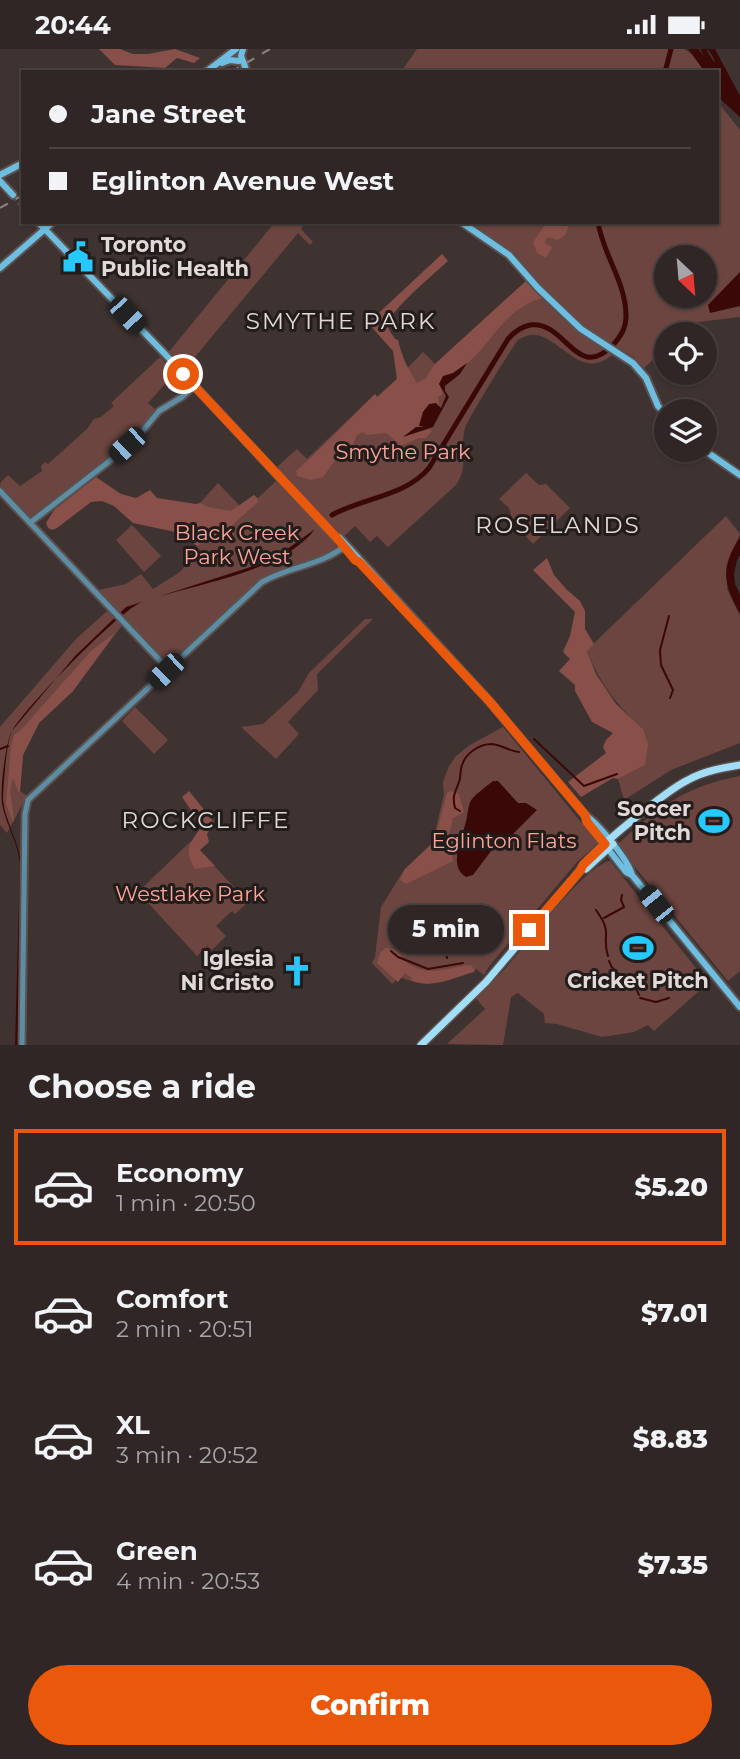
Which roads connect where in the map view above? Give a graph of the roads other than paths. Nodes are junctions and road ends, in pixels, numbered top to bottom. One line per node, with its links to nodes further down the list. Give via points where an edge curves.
1 (238, 49): 2 (main road); 3 (main road); 5 (main road)
2 (240, 61): 3 (main road); 6 (main road)
3 (213, 66): 4 (main road)
4 (208, 70)
5 (246, 70)
6 (246, 70)
7 (21, 164): 8 (main road)
8 (0, 175)
9 (0, 181): 10 (main road)
10 (13, 195)
11 (40, 224): 14 (main road)
12 (50, 224): 14 (main road)
13 (464, 224): 17 (main road, via 503,250 573,323 629,359 642,372)
14 (44, 229): 15 (main road); 16 (main road)
15 (0, 268)
16 (194, 386): 21 (street); 22 (main road)
17 (656, 399)
18 (717, 459): 19 (main road)
19 (740, 475)
20 (0, 491): 21 (street)
21 (31, 522): 23 (street)
22 (345, 546): 23 (street, via 322,561 262,582); 25 (main road, via 490,702)
23 (168, 669): 27 (street, via 31,796 26,809)
24 (740, 765): 25 (main road, via 689,779 664,795)
25 (609, 845): 26 (main road); 28 (main road, via 583,865 486,982)
26 (740, 1007)
27 (22, 1045)
28 (421, 1045)

